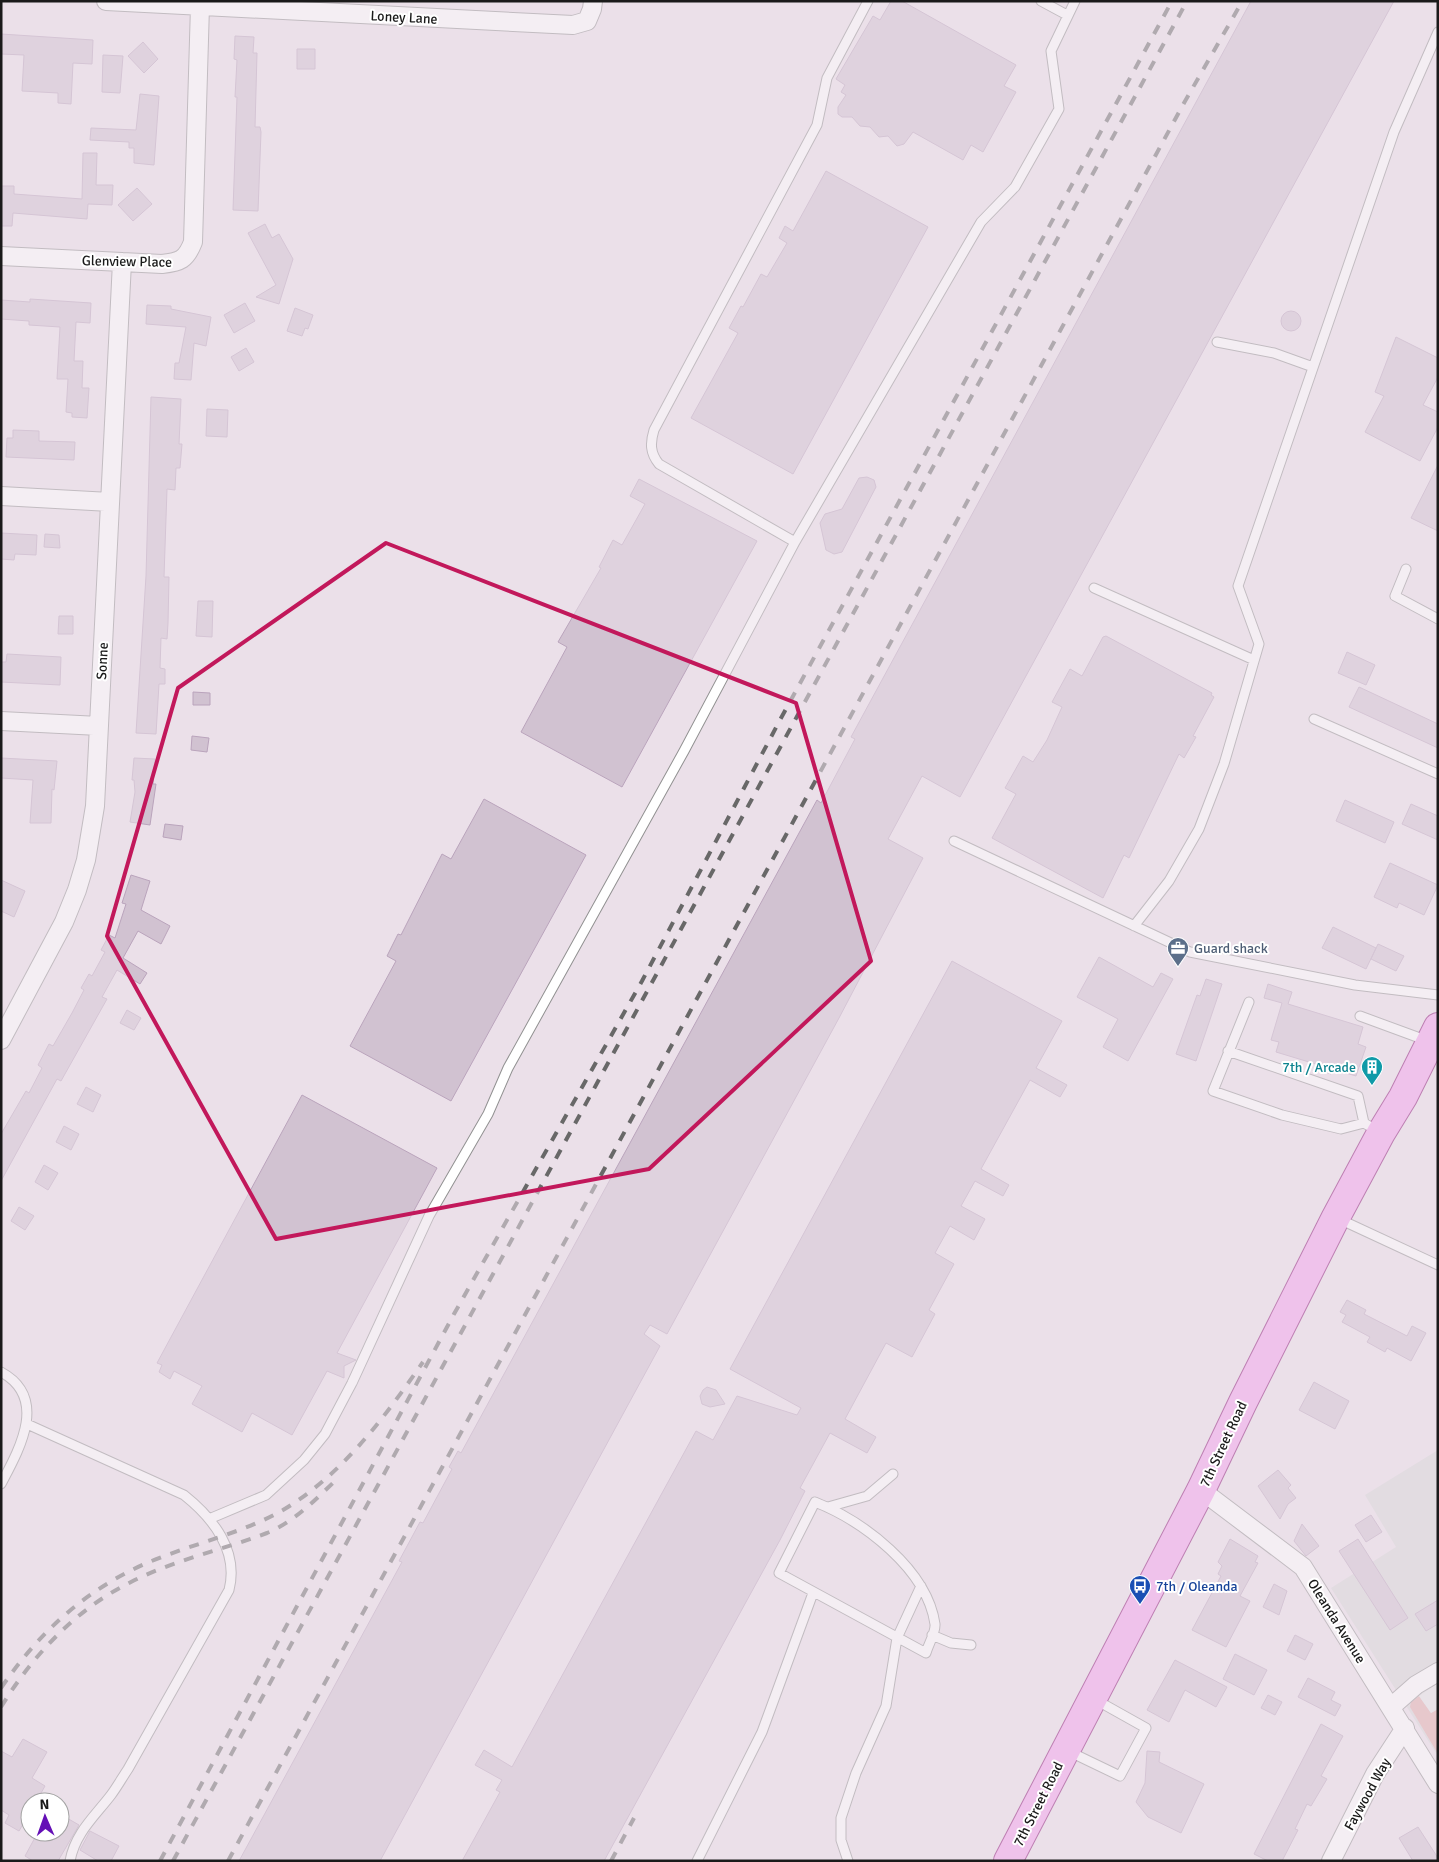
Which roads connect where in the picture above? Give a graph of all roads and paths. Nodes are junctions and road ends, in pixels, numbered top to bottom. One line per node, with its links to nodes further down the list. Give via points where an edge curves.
1 (106, 1): 6 (street, Loney Lane)
2 (593, 1): 6 (street, Loney Lane, via 587,20 573,25)
3 (868, 1): 15 (lane, via 827,78 817,126 654,430 651,450 659,464)
4 (1041, 1): 7 (lane)
5 (1076, 1): 7 (lane)
6 (200, 6): 10 (street, Glenview Place, via 193,242 178,262)
7 (1068, 15): 15 (lane, via 1051,50 1059,109 1015,187 981,222)
8 (1438, 32): 12 (lane, via 1394,132)
9 (1, 256): 10 (street, Glenview Place)
10 (122, 262): 14 (street, Sonne)
11 (1217, 342): 12 (lane, via 1274,353)
12 (1313, 367): 19 (lane, via 1238,586 1259,644)
13 (1, 496): 14 (street)
14 (110, 502): 22 (street, Sonne)
15 (795, 542): 41 (lane, via 430,1216 325,1434 304,1460 266,1495)
16 (1406, 569): 18 (lane, via 1395,596)
17 (1094, 588): 19 (lane)
18 (1438, 619)
19 (1254, 660): 25 (lane, via 1224,764 1199,829 1168,880)
20 (1314, 719): 23 (lane)
21 (1, 721): 22 (street)
22 (99, 726): 29 (street, Sonne, via 95,806 78,890 64,922)
23 (1438, 774)
24 (954, 841): 25 (lane)
25 (1134, 926): 26 (lane, via 1190,952 1355,985)
26 (1438, 995)
27 (1249, 1002): 31 (lane)
28 (1360, 1016): 30 (lane)
29 (3, 1032)
30 (1434, 1034): 32 (main road, 7th Street Road, via 1403,1097)
31 (1228, 1051): 32 (lane, via 1358,1096); 32 (lane, via 1213,1091 1282,1115 1342,1129)
32 (1372, 1128): 33 (main road, 7th Street Road)
33 (1336, 1218): 34 (lane); 39 (main road, 7th Street Road)
34 (1438, 1265)
35 (1, 1372): 36 (lane, via 11,1377 26,1402)
36 (27, 1424): 38 (lane, via 20,1449); 41 (lane, via 184,1494)
37 (893, 1474): 40 (lane, via 867,1496)
38 (1, 1484)
39 (1201, 1490): 48 (main road, 7th Street Road); 49 (street, Oleanda Avenue, via 1303,1567)
40 (828, 1507): 42 (lane, via 890,1548); 43 (lane, via 815,1502 779,1573)
41 (209, 1519): 53 (lane, via 229,1553 232,1567 229,1590 128,1769 84,1828)
42 (921, 1586): 44 (lane); 45 (lane)
43 (813, 1593): 45 (lane); 54 (lane, via 762,1732)
44 (934, 1630): 45 (lane, via 926,1653); 46 (lane, via 951,1643)
45 (897, 1638): 55 (lane, via 886,1706 856,1773 841,1818 842,1840)
46 (972, 1644)
47 (1438, 1672): 49 (street)
48 (1093, 1698): 51 (main road, 7th Street Road); 51 (lane, via 1146,1728 1120,1776)
49 (1391, 1707): 50 (street, Oleanda Avenue)
50 (1405, 1728): 52 (street, Oleanda Avenue); 57 (street, Faywood Way, via 1375,1774)
51 (1065, 1750): 56 (main road, 7th Street Road)
52 (1438, 1784)
53 (70, 1861)
54 (698, 1861)
55 (848, 1861)
56 (1008, 1861)
57 (1331, 1861)

